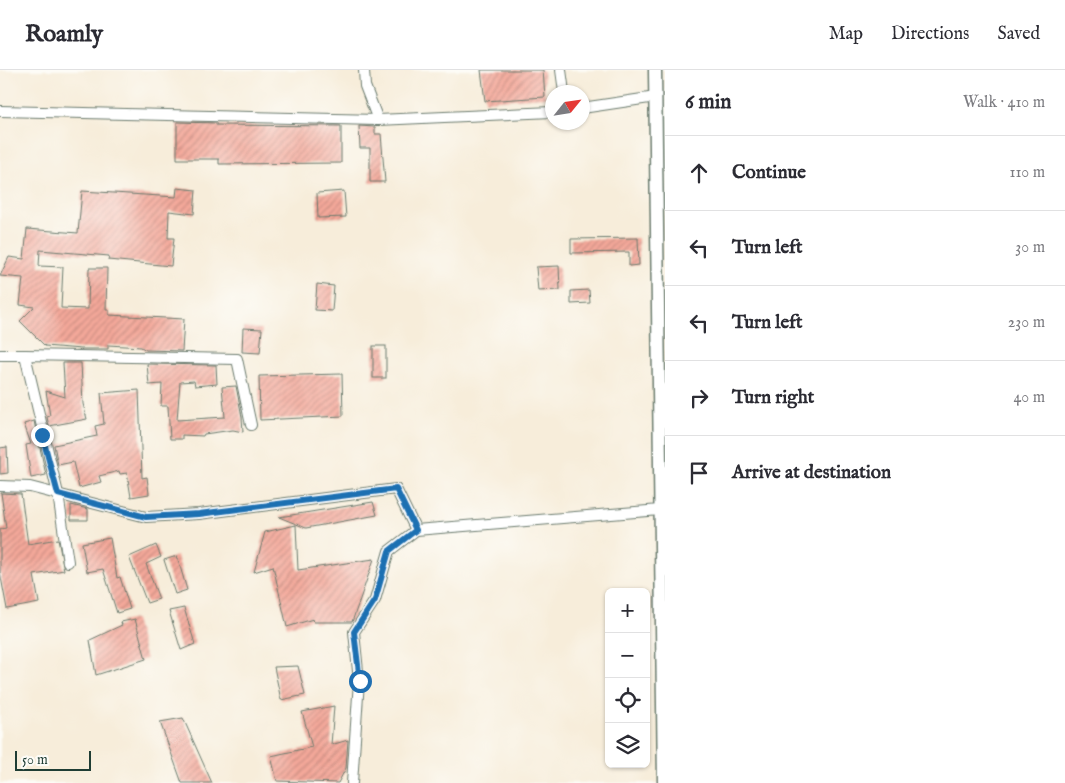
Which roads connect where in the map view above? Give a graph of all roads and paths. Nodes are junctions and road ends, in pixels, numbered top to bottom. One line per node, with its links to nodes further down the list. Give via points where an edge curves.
1 (364, 70): 9 (street, via 365,86)
2 (561, 70): 4 (street)
3 (655, 70): 5 (street)
4 (563, 85)
5 (656, 97): 6 (street); 15 (street)
6 (590, 107)
7 (0, 111): 9 (street)
8 (545, 112): 9 (street)
9 (378, 120)
10 (0, 355): 11 (street)
11 (25, 355): 12 (street, via 237,359); 14 (street)
12 (251, 425)
13 (0, 486): 14 (street, via 30,487)
14 (58, 494): 16 (street, via 146,517 199,514 396,489); 17 (street)
15 (660, 510): 16 (street); 19 (street)
16 (416, 530): 18 (street, via 389,551 375,600 354,632 360,681)
17 (68, 562)
18 (352, 783)
19 (664, 783)

